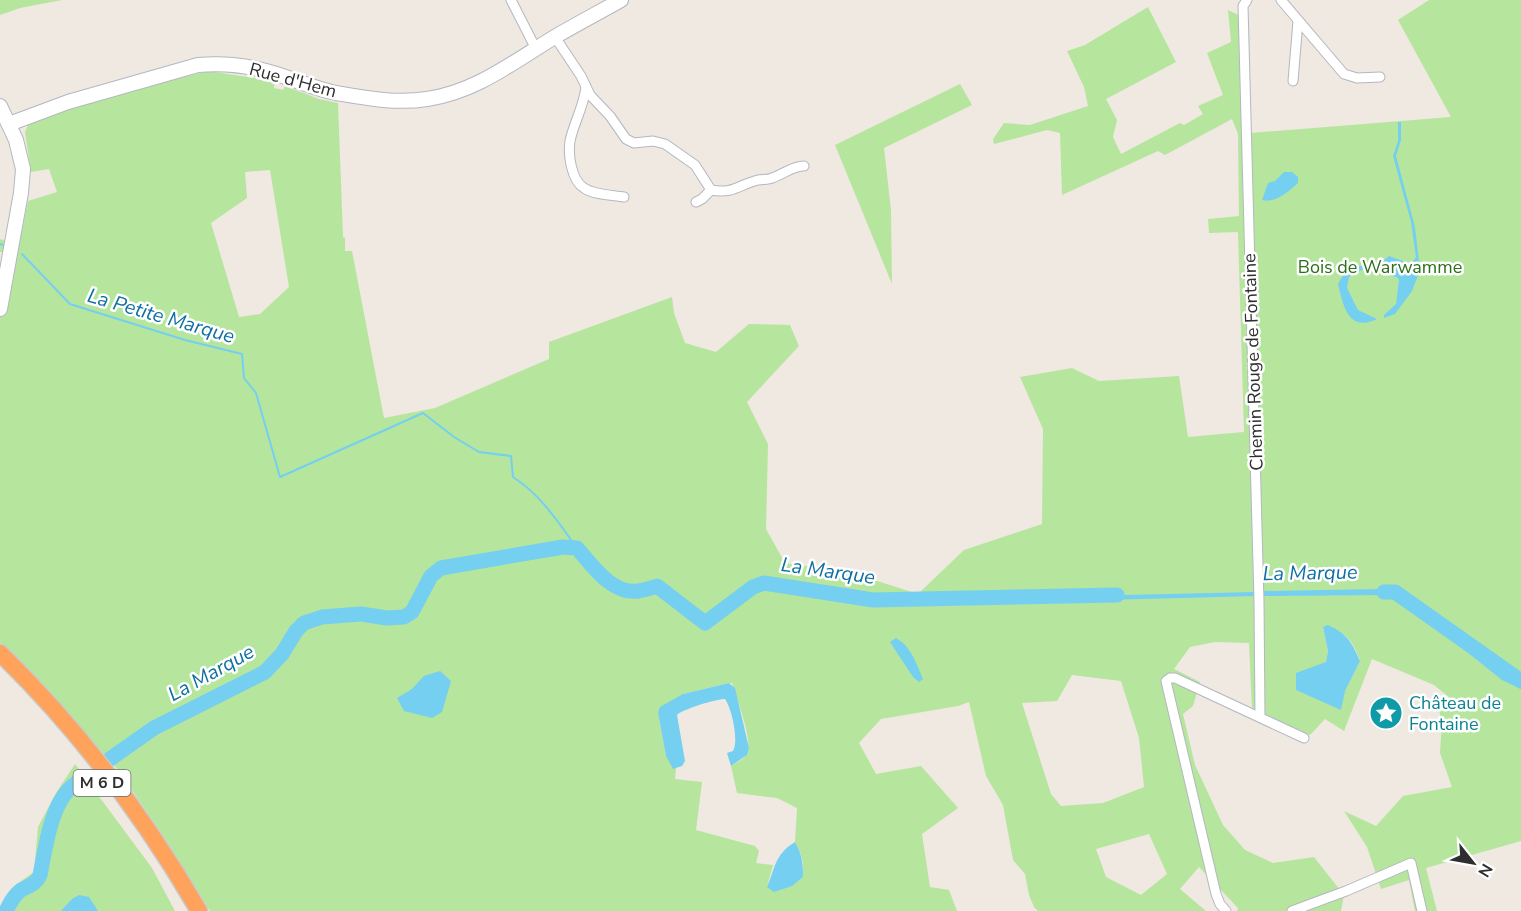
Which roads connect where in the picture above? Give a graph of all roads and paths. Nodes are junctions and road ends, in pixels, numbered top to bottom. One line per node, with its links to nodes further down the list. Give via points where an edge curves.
1 (511, 0): 7 (street)
2 (621, 0): 6 (street, Rue d'Hem)
3 (1281, 0): 5 (street)
4 (1245, 3): 20 (street, Chemin Rouge de Fontaine)
5 (1298, 21): 8 (street, via 1344,74); 9 (street)
6 (555, 37): 7 (street, Rue d'Hem); 10 (street)
7 (537, 49): 12 (street, Rue d'Hem, via 471,87 427,99 348,94 256,69 198,65)
8 (1380, 77)
9 (1293, 81)
10 (586, 87): 14 (street, via 626,139 665,144 691,162); 15 (street, via 570,142 574,174 587,190)
11 (0, 106): 12 (street)
12 (9, 123): 17 (street, via 20,150 22,180)
13 (804, 166): 14 (street, via 734,191)
14 (711, 190): 16 (street)
15 (624, 197)
16 (696, 202)
17 (0, 309)
18 (0, 653): 24 (highway, M 6 D, via 54,709 117,785)
19 (0, 668): 23 (highway, M 6 D, via 99,779 146,844)
20 (1260, 717): 21 (street); 22 (street, via 1175,678 1167,681)
21 (1304, 738)
22 (1223, 910)
23 (187, 911)
24 (199, 911)
25 (1292, 911): 26 (street, via 1411,864)
26 (1422, 911)

